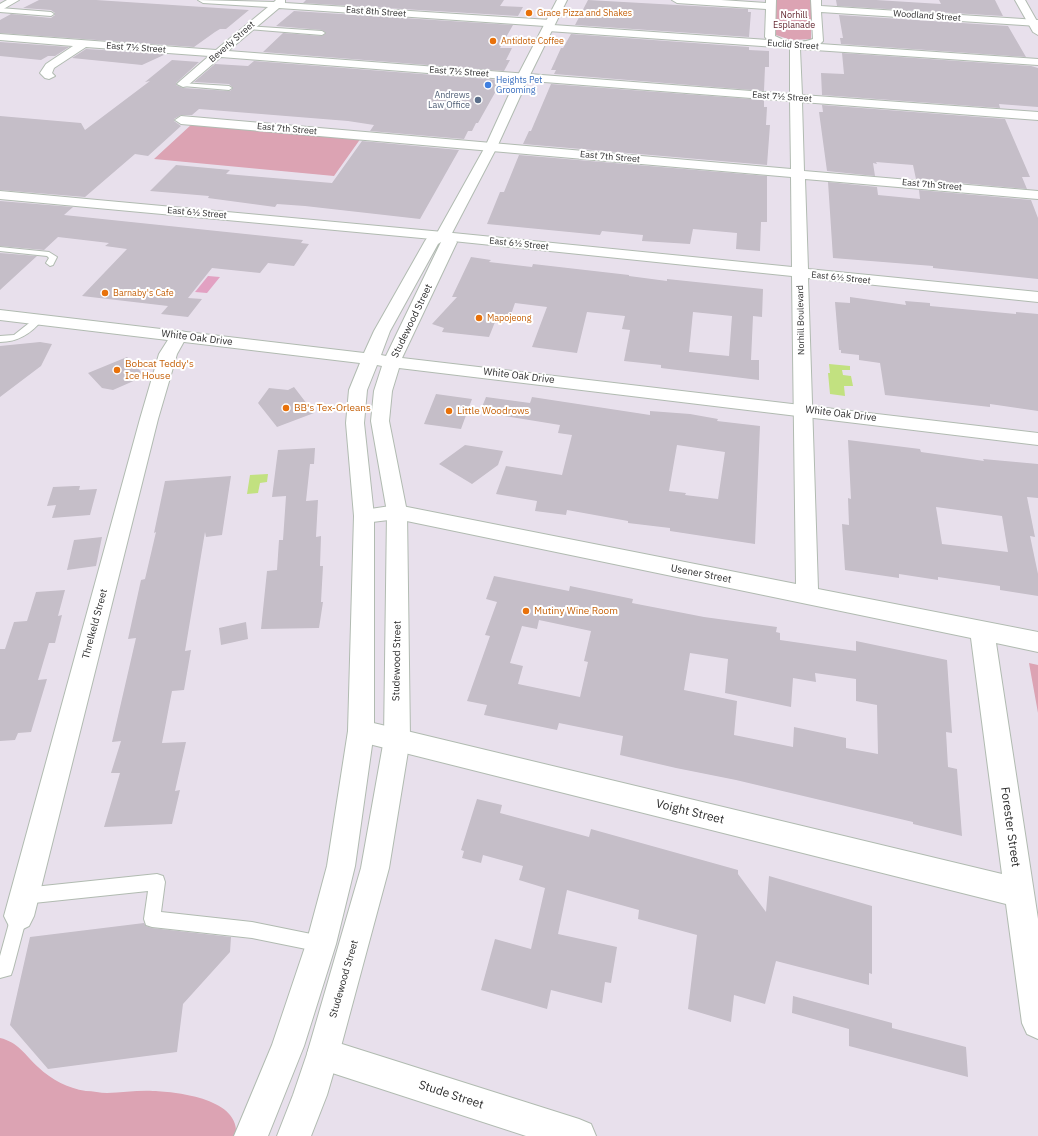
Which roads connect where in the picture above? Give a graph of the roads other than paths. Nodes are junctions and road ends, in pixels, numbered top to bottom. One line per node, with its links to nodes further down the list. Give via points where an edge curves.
1 (14, 0): 9 (street)
2 (202, 0): 6 (street, East 8th Street)
3 (562, 0): 12 (street, Studewood Street)
4 (677, 0): 7 (street)
5 (1020, 0): 11 (street)
6 (279, 3): 12 (street, East 8th Street); 13 (street, Beverly Street)
7 (771, 3): 18 (street, via 770,37)
8 (816, 4): 11 (street, Woodland Street); 18 (street, via 818,41)
9 (0, 9): 10 (lane)
10 (51, 14)
11 (1036, 23): 14 (street)
12 (549, 26): 18 (street, Euclid Street); 22 (street, Studewood Street)
13 (248, 27): 15 (lane); 19 (street, Beverly Street)
14 (1038, 32)
15 (322, 33)
16 (0, 37): 17 (street, East 7½ Street)
17 (83, 44): 19 (street, East 7½ Street); 21 (street, via 50,66 46,73)
18 (795, 45): 20 (street, Euclid Street); 25 (street, Norhill Boulevard)
19 (218, 54): 22 (street, East 7½ Street); 23 (street, Beverly Street)
20 (1038, 62)
21 (49, 76)
22 (523, 77): 25 (street, East 7½ Street); 28 (street, Studewood Street)
23 (183, 84): 24 (lane)
24 (229, 88)
25 (796, 98): 26 (street, East 7½ Street); 29 (street, Norhill Boulevard)
26 (1038, 116)
27 (181, 120): 28 (street, East 7th Street)
28 (491, 147): 29 (street, East 7th Street); 32 (street, Studewood Street)
29 (798, 174): 31 (street, East 7th Street); 35 (street, Norhill Boulevard)
30 (0, 195): 32 (street, East 6½ Street)
31 (1038, 195)
32 (443, 236): 35 (street, East 6½ Street); 41 (street, Studewood Street, via 432,241); 42 (street, Studewood Street, via 450,242)
33 (0, 249): 34 (lane, via 49,254 53,257)
34 (50, 263)
35 (800, 274): 36 (street, East 6½ Street); 43 (street, Norhill Boulevard)
36 (1038, 297)
37 (1, 315): 38 (street, White Oak Drive)
38 (38, 319): 39 (street, White Oak Drive); 40 (lane, via 19,337 12,340)
39 (179, 336): 41 (street, White Oak Drive); 53 (street, Threlkeld Street, via 168,354 149,419)
40 (0, 339)
41 (370, 359): 42 (street, White Oak Drive); 46 (street, Studewood Street, via 359,388 355,423)
42 (392, 361): 43 (street, White Oak Drive); 45 (street, Studewood Street, via 380,421)
43 (803, 410): 44 (street, White Oak Drive); 47 (street, Norhill Boulevard)
44 (1038, 439)
45 (397, 512): 46 (street, Usener Street); 47 (street, Usener Street); 51 (street, Studewood Street)
46 (364, 516): 50 (street, Studewood Street)
47 (807, 596): 48 (street, Usener Street)
48 (982, 631): 49 (street, Usener Street); 52 (street, Forester Street)
49 (1038, 642)
50 (361, 730): 51 (street, Voight Street); 54 (street, Studewood Street, via 341,866)
51 (396, 739): 52 (street, Voight Street); 57 (street, Studewood Street, via 375,868)
52 (1019, 893): 56 (street, Forester Street)
53 (21, 906): 54 (lane, via 157,882 152,919 252,930); 55 (lane, via 6,969)
54 (322, 944): 58 (street, Studewood Street, via 288,1046)
55 (0, 970)
56 (1038, 1023)
57 (323, 1054): 59 (street, Studewood Street); 60 (street, Stude Street)
58 (251, 1136)
59 (294, 1136)
60 (579, 1136)

